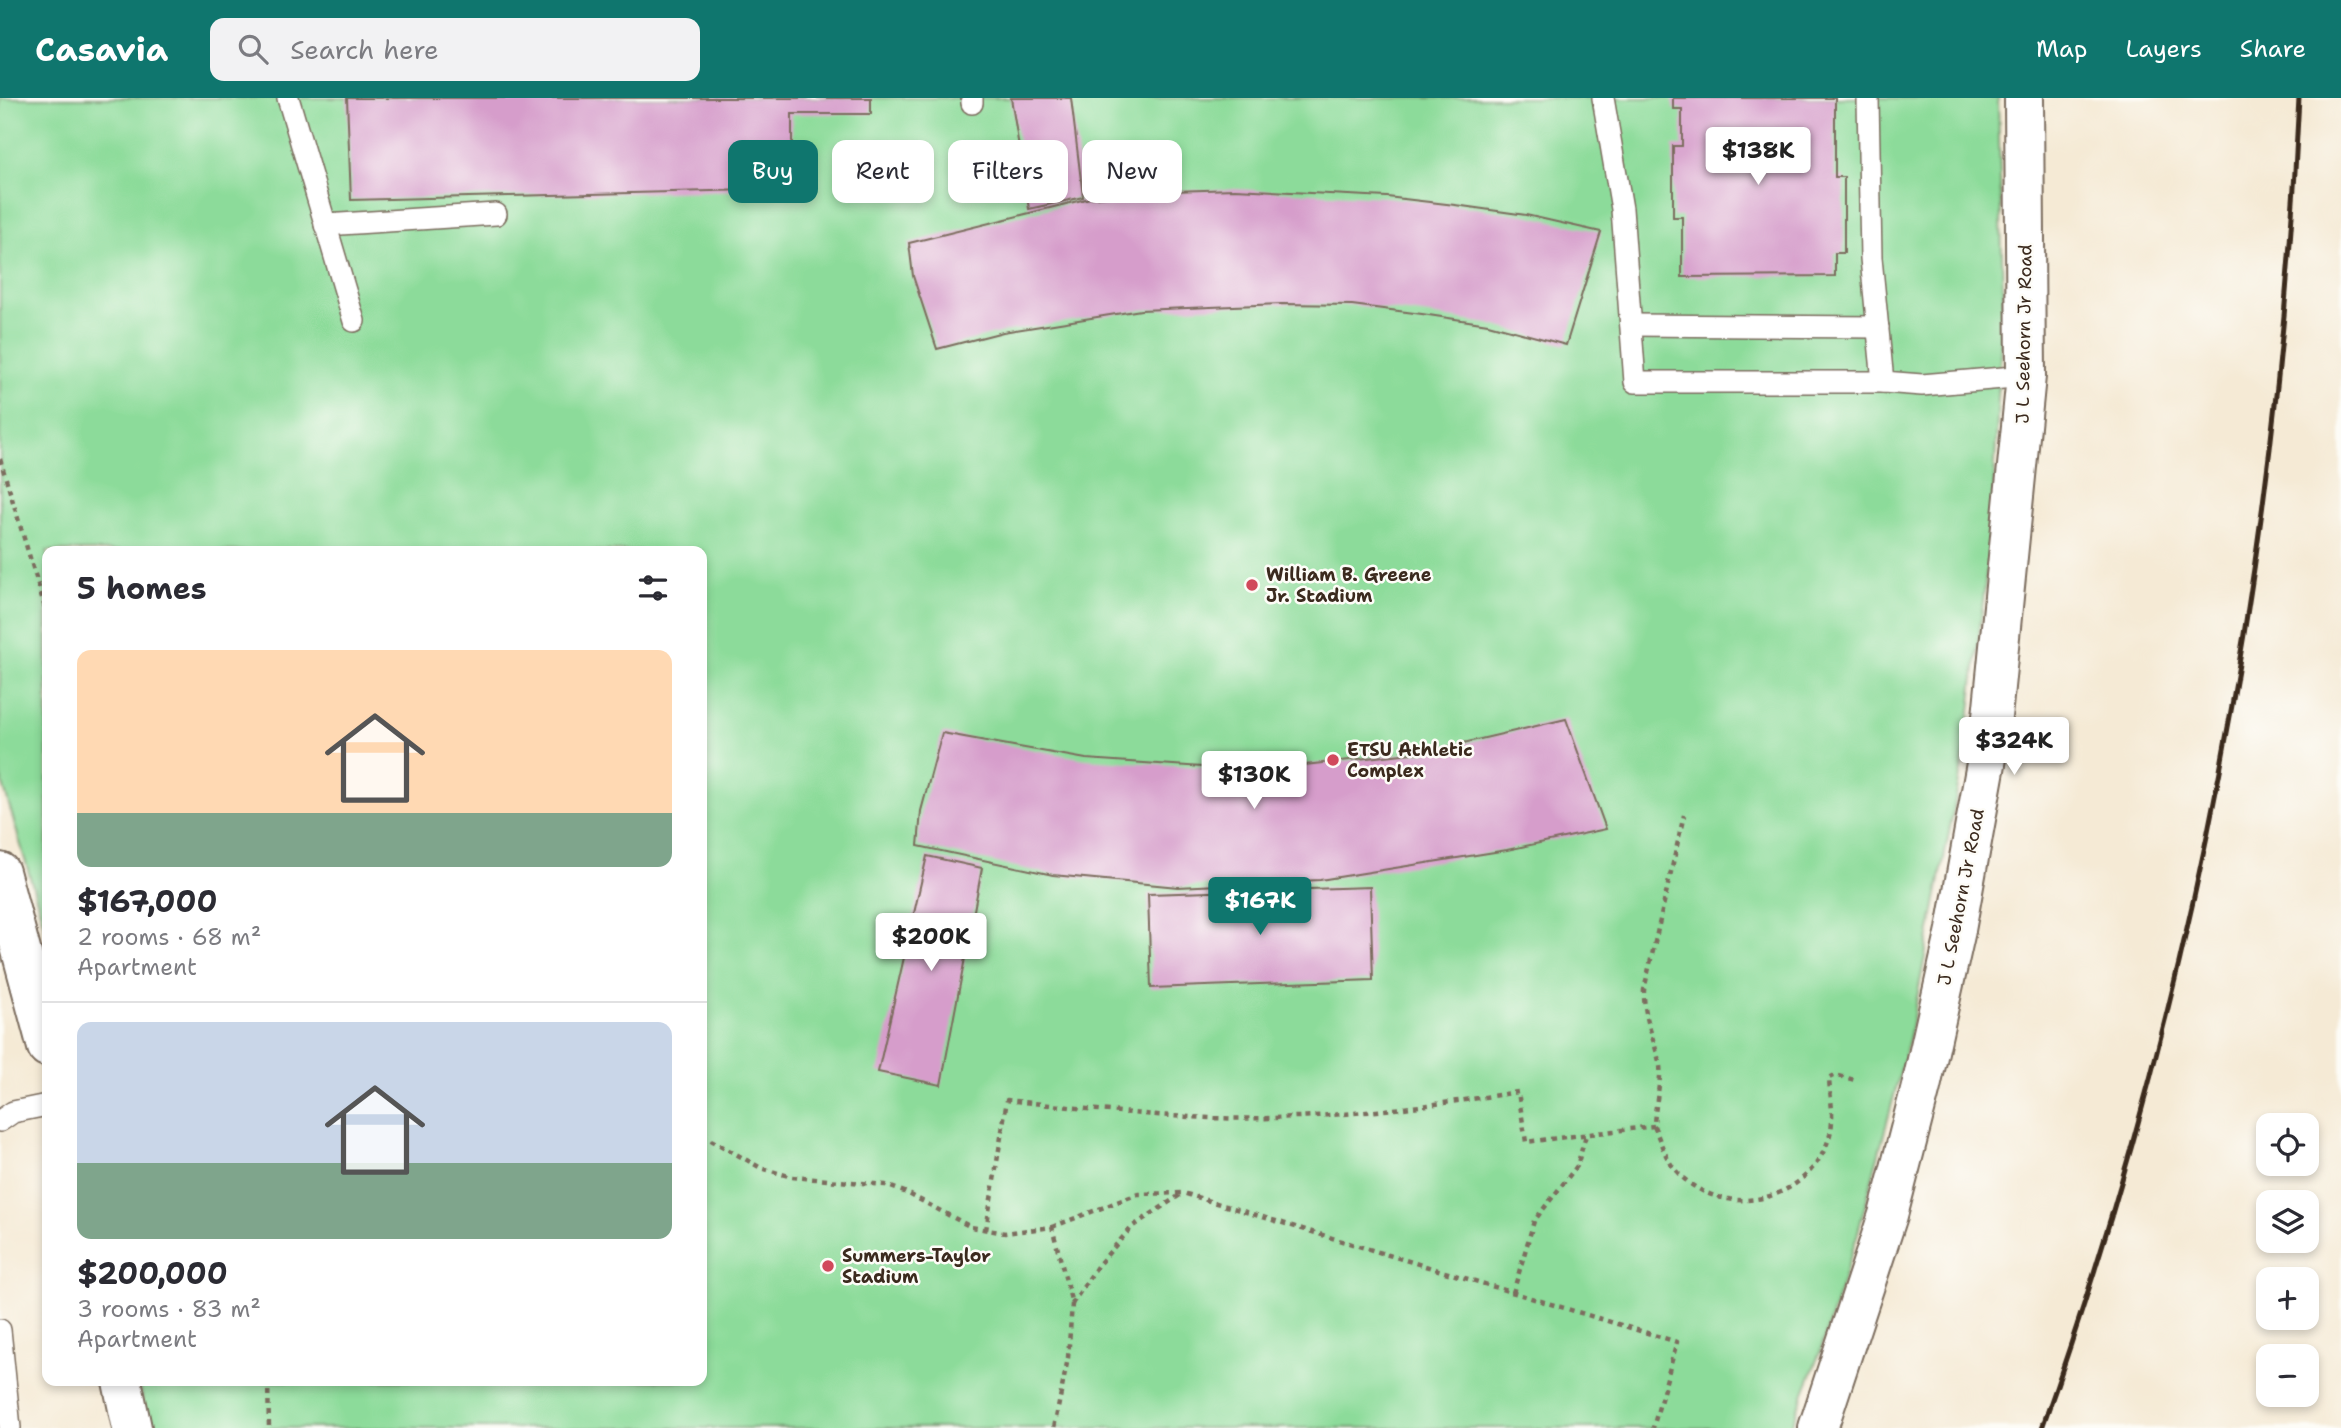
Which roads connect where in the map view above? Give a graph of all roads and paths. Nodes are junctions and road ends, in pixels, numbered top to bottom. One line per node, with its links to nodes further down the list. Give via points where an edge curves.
1 (288, 98): 6 (lane)
2 (1603, 98): 8 (lane, via 1622,209)
3 (1868, 98): 9 (lane, via 1871,258)
4 (2024, 98): 10 (street, J L Seehorn Jr Road)
5 (496, 214): 6 (lane)
6 (325, 225): 7 (lane)
7 (354, 321)
8 (1631, 325): 9 (lane); 11 (lane, via 1635,382)
9 (1878, 327): 11 (lane)
10 (2026, 376): 11 (lane, via 1922,385); 36 (street, J L Seehorn Jr Road, via 1989,747 1956,930 1888,1214)
11 (1883, 382)
12 (0, 459): 13 (path)
13 (42, 598)
14 (1684, 815): 20 (path, via 1644,990 1661,1070)
15 (0, 872): 16 (street)
16 (42, 1027)
17 (1855, 1080): 20 (path, via 1829,1077 1833,1117 1821,1156 1794,1186 1761,1199 1728,1200 1700,1191 1670,1163)
18 (42, 1106): 19 (lane, via 13,1112)
19 (0, 1121)
20 (1654, 1126): 21 (path)
21 (1586, 1135): 25 (path, via 1526,1142 1518,1092 1367,1112 1212,1118 1113,1113 1007,1100); 26 (path, via 1577,1166 1534,1221)
22 (707, 1138): 25 (path, via 761,1168 792,1177 886,1185)
23 (1183, 1193): 24 (path, via 1138,1194); 26 (path); 27 (path, via 1133,1226 1098,1265)
24 (1052, 1227): 25 (path, via 1027,1233); 27 (path)
25 (986, 1230)
26 (1513, 1293): 35 (path, via 1677,1342)
27 (1072, 1304): 34 (path, via 1068,1358)
28 (0, 1330): 31 (lane)
29 (123, 1386): 32 (street)
30 (268, 1386): 33 (path)
31 (10, 1428)
32 (132, 1428)
33 (269, 1428)
34 (1054, 1428)
35 (1653, 1428)
36 (1818, 1428)

